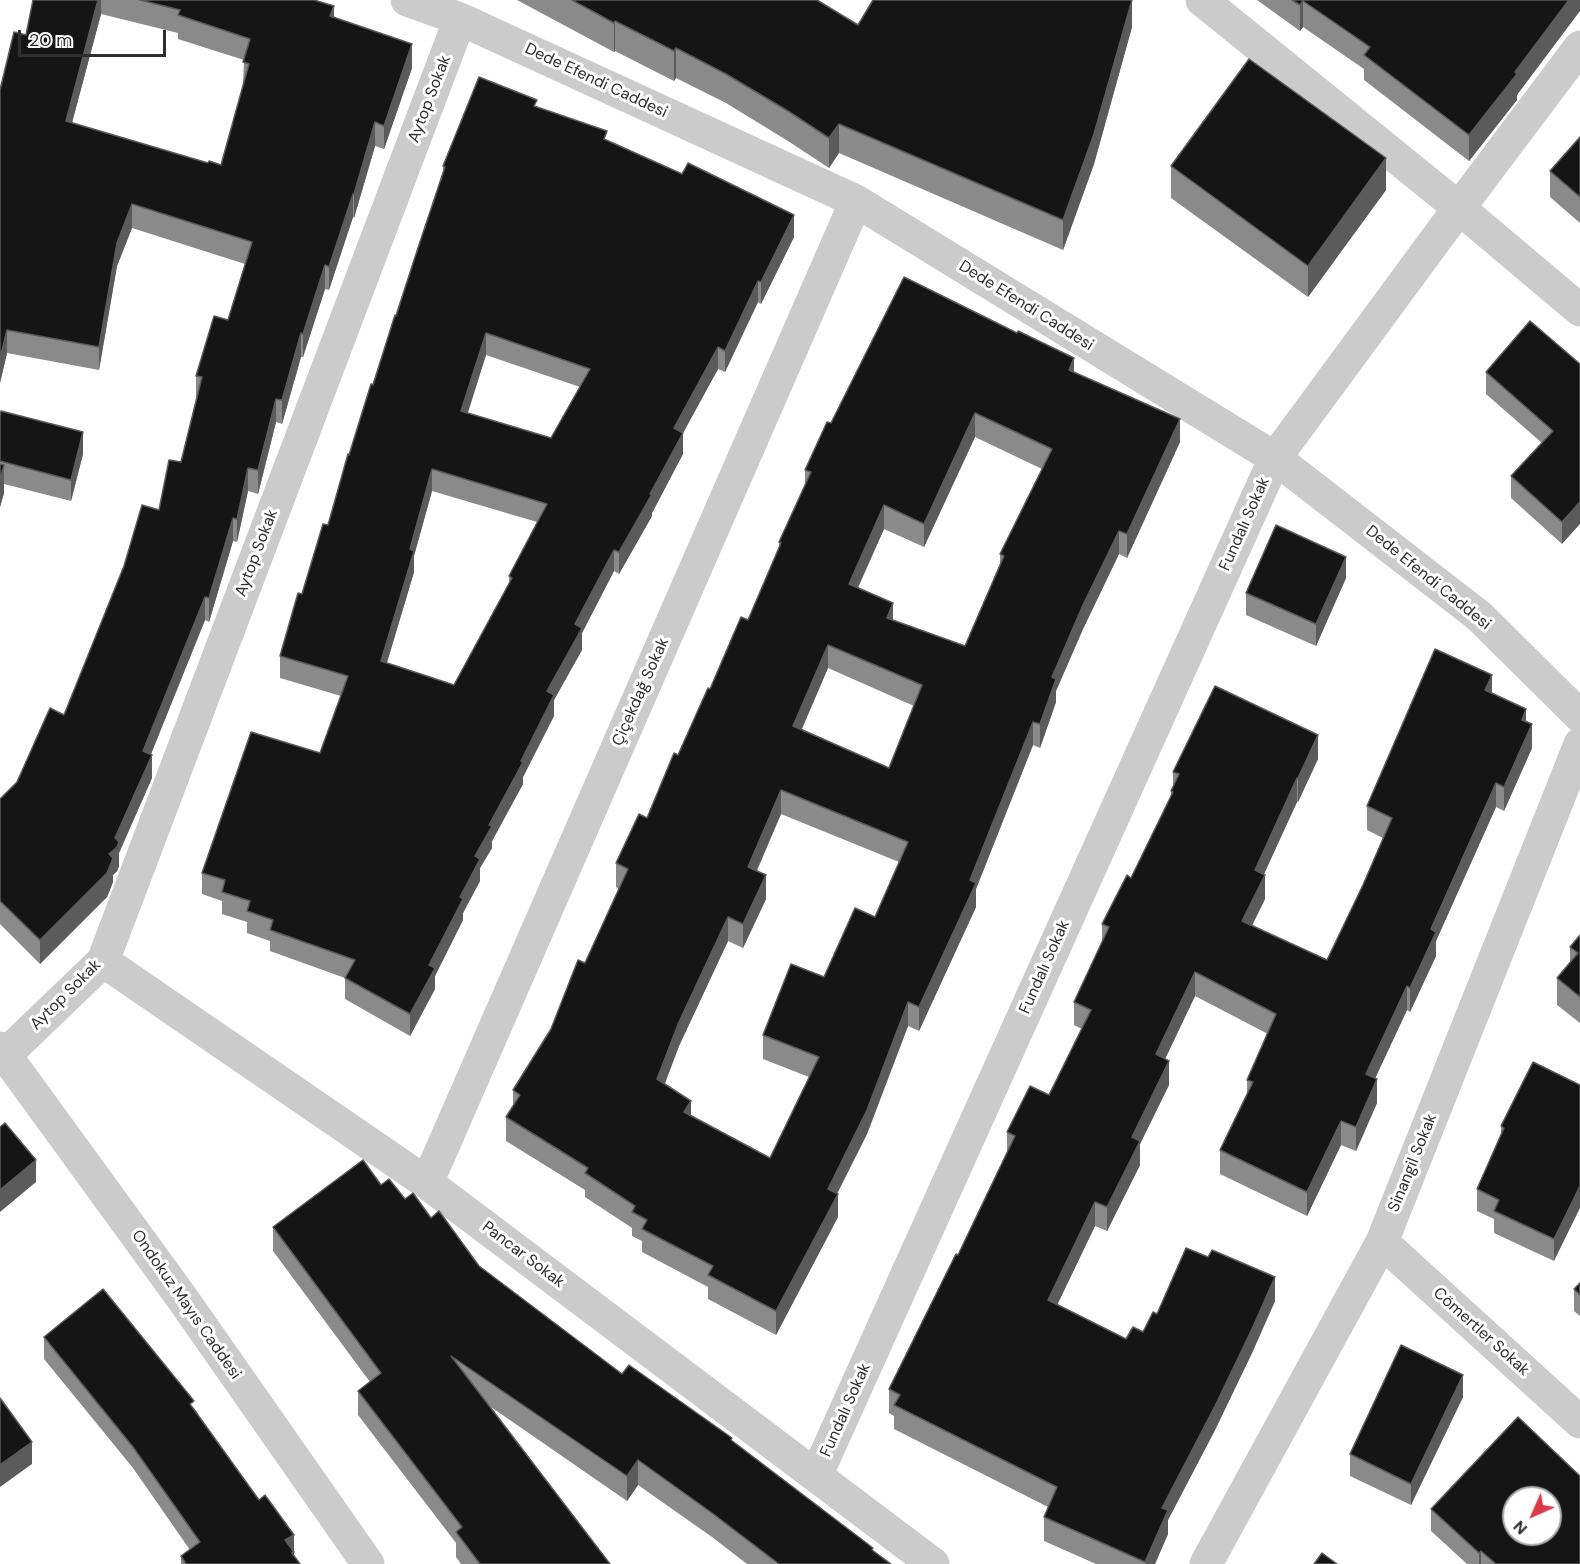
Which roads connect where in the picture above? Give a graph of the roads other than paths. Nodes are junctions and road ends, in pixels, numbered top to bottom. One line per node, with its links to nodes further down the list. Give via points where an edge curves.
1 (407, 0): 3 (street, Dede Efendi Caddesi)
2 (1202, 0): 6 (street)
3 (460, 19): 5 (street, Dede Efendi Caddesi); 11 (street, Aytop Sokak)
4 (1580, 47): 6 (street, Fundalı Sokak)
5 (856, 201): 8 (street, Dede Efendi Caddesi); 13 (street, Çiçekdağ Sokak)
6 (1459, 207): 7 (street); 8 (street, Fundalı Sokak)
7 (1580, 310)
8 (1275, 458): 9 (street, Dede Efendi Caddesi, via 1479,616); 16 (street, Fundalı Sokak)
9 (1580, 716)
10 (1580, 744): 14 (street, Sinangil Sokak)
11 (103, 961): 12 (street, Aytop Sokak); 13 (street, Pancar Sokak)
12 (2, 1054): 17 (street, Ondokuz Mayıs Caddesi, via 182,1298)
13 (427, 1183): 16 (street, Pancar Sokak)
14 (1382, 1242): 15 (street, Cömertler Sokak); 19 (street, Sinangil Sokak)
15 (1580, 1422)
16 (816, 1476): 18 (street, Pancar Sokak)
17 (368, 1564)
18 (933, 1564)
19 (1206, 1564)

